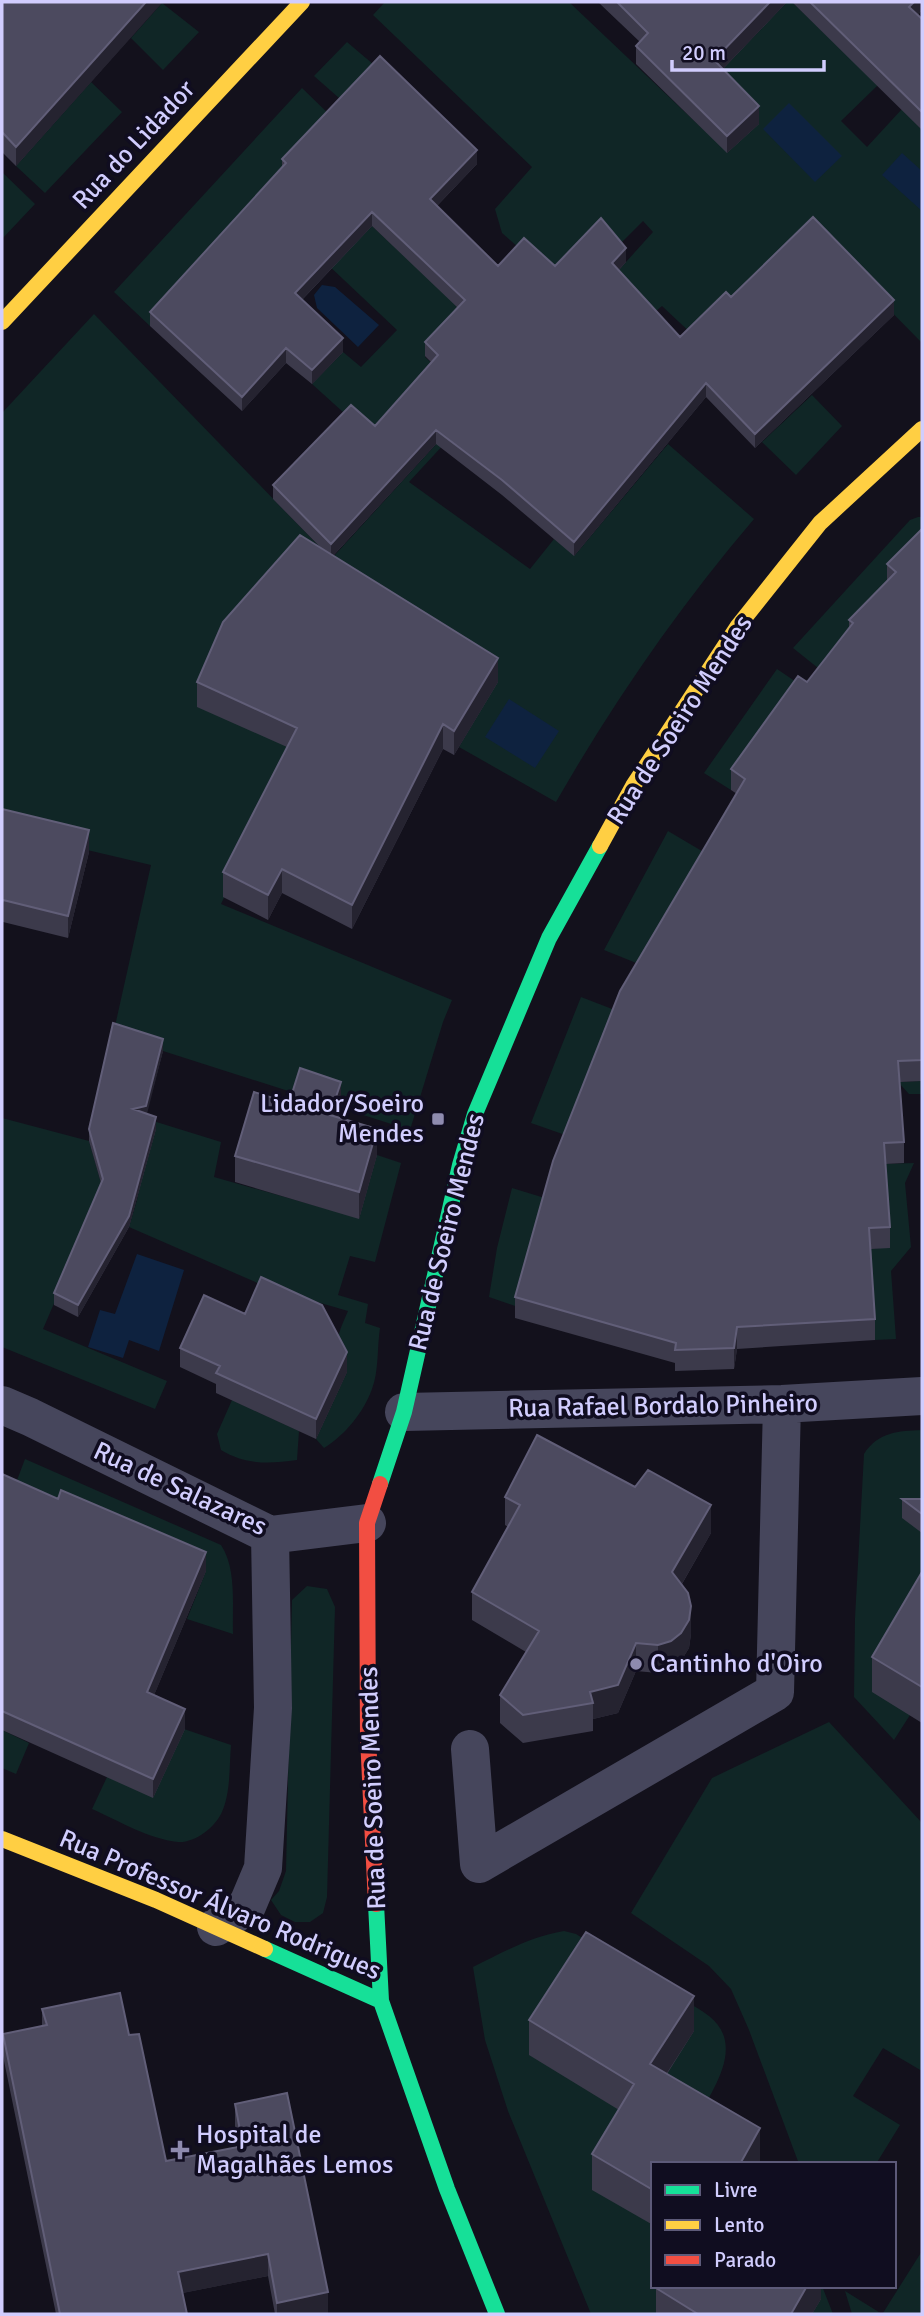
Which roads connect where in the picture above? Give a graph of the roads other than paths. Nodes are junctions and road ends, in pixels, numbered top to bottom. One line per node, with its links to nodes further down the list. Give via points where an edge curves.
1 (302, 2): 2 (street, Rua do Lidador)
2 (2, 323)
3 (922, 430): 7 (street, Rua de Soeiro Mendes, via 820,523 745,617 632,786 549,939 475,1114)
4 (922, 1396): 5 (street, Rua Rafael Bordalo Pinheiro)
5 (782, 1404): 7 (street, Rua Rafael Bordalo Pinheiro); 10 (street, via 775,1692 479,1864)
6 (2, 1405): 9 (street, Rua de Salazares)
7 (404, 1412): 8 (street, Rua de Soeiro Mendes)
8 (367, 1523): 9 (street, Rua de Salazares); 13 (street, Rua de Soeiro Mendes, via 368,1737)
9 (270, 1535): 12 (street, via 272,1707 263,1868 247,1906)
10 (470, 1749)
11 (2, 1839): 12 (street, Rua Professor Álvaro Rodrigues)
12 (216, 1927): 13 (street, Rua Professor Álvaro Rodrigues)
13 (382, 2001): 14 (street, Rua Professor Álvaro Rodrigues, via 447,2189)
14 (497, 2314)

